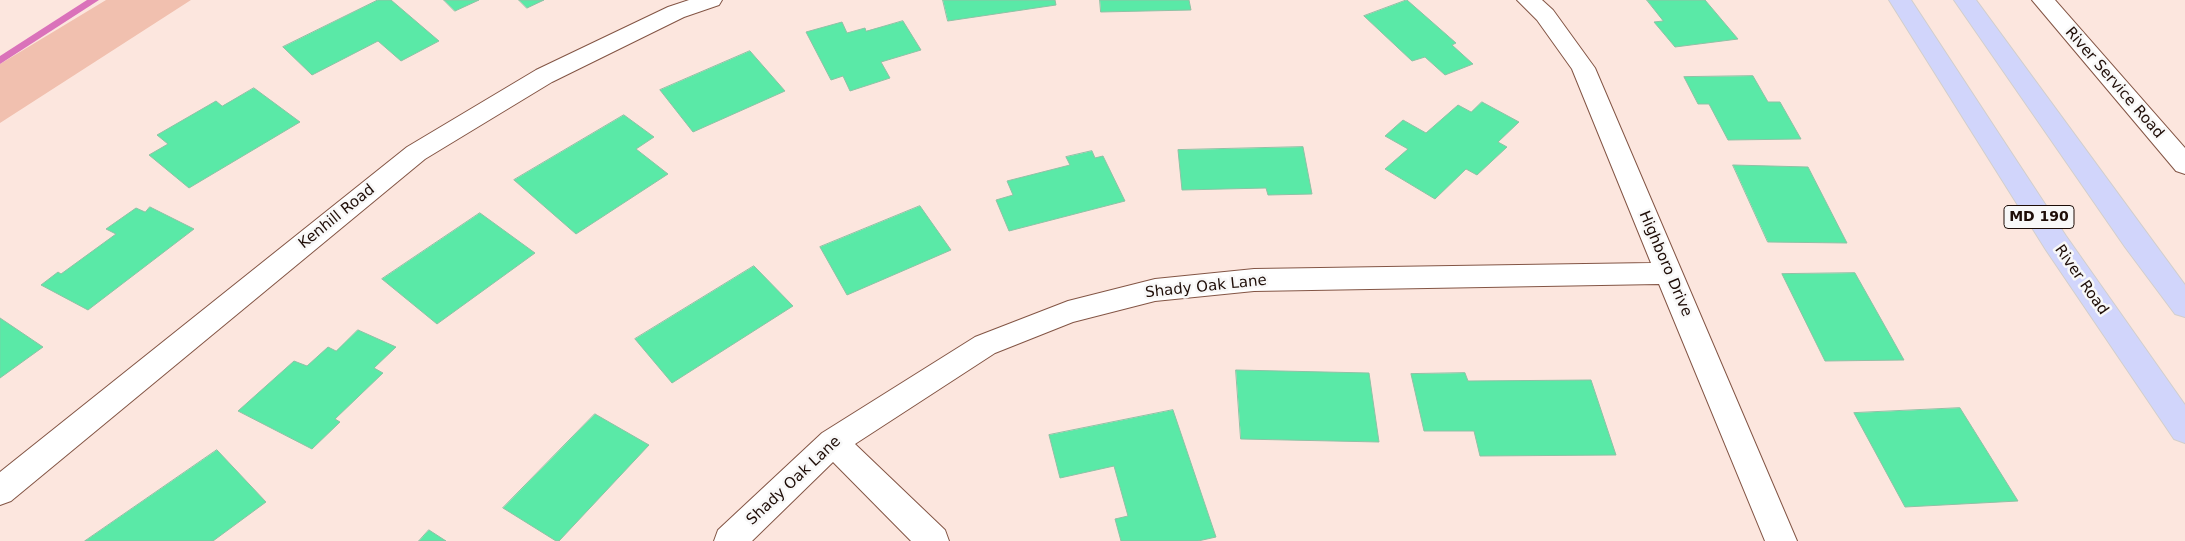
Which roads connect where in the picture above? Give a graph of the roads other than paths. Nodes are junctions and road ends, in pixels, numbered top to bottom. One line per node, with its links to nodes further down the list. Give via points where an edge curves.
1 (711, 0): 11 (street, Kenhill Road, via 676,12 544,76 416,153)
2 (1528, 0): 7 (street, Highboro Drive, via 1545,15 1583,68)
3 (1900, 0): 9 (main road, River Road / MD 190, via 2056,243)
4 (1965, 0): 8 (main road)
5 (2043, 0): 6 (street, River Service Road)
6 (2185, 165)
7 (1668, 273): 10 (street, Shady Oak Lane, via 1254,280 1154,290 1068,312 984,344); 14 (street, Highboro Drive)
8 (2185, 306)
9 (2185, 430)
10 (833, 442): 12 (street, Shady Oak Lane); 13 (street)
11 (0, 490)
12 (730, 541)
13 (933, 541)
14 (1781, 541)

